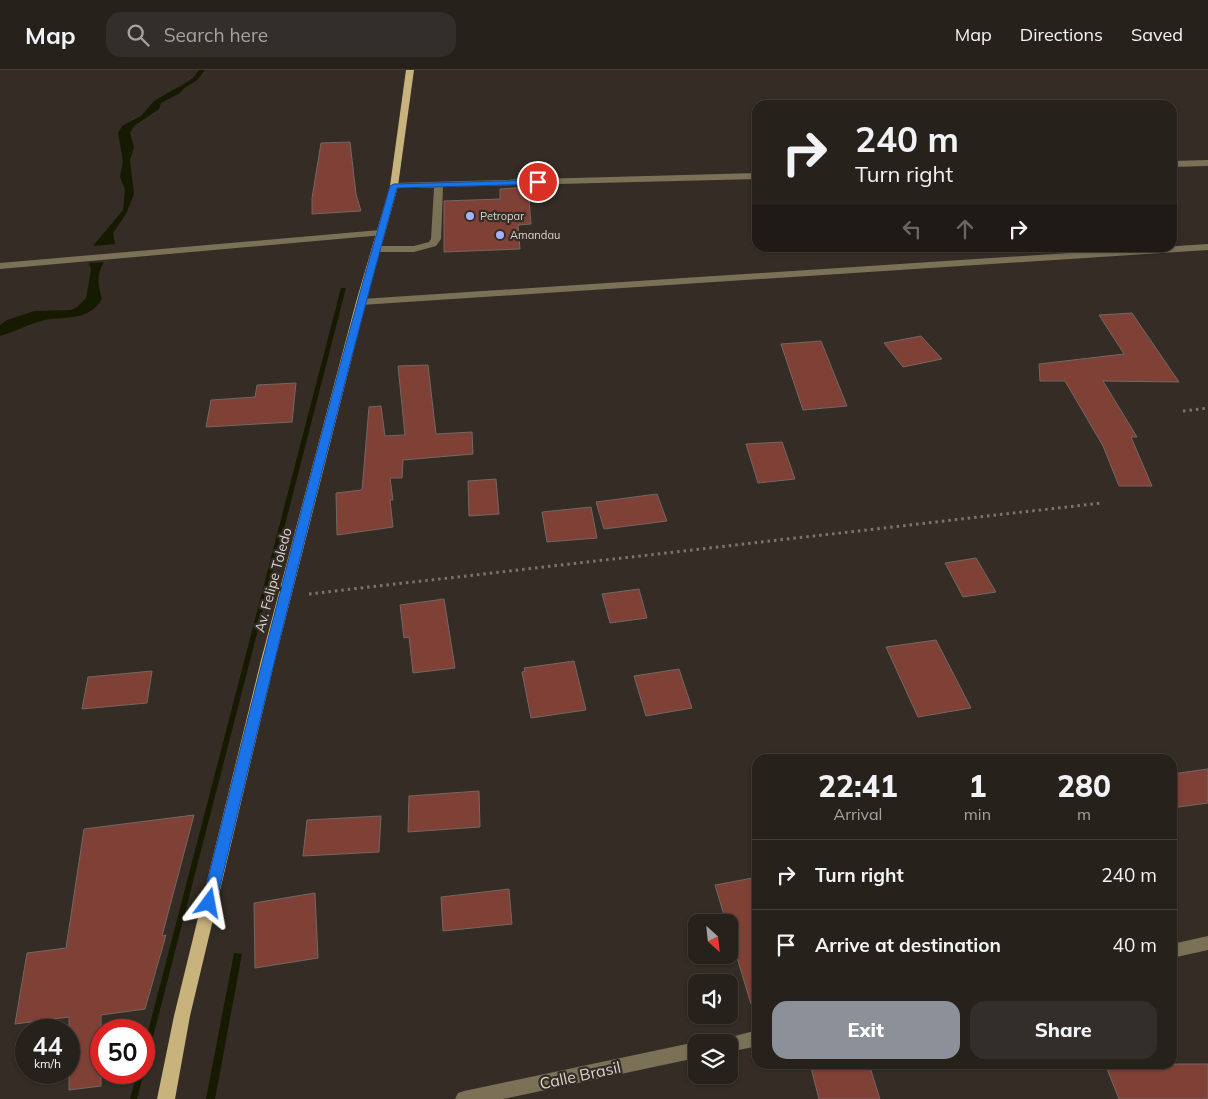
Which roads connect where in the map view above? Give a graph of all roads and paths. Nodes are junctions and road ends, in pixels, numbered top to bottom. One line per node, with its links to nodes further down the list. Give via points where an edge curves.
1 (410, 70): 6 (main road, Av. Felipe Toledo)
2 (1208, 163): 3 (street)
3 (1177, 164)
4 (752, 176): 5 (street)
5 (439, 185): 6 (street); 9 (street, via 434,244 414,250)
6 (394, 186): 7 (main road, Av. Felipe Toledo)
7 (380, 233): 9 (main road, Av. Felipe Toledo); 12 (street)
8 (1208, 247): 10 (street)
9 (376, 249): 13 (main road, Av. Felipe Toledo)
10 (1177, 249)
11 (1131, 252): 13 (street)
12 (0, 266)
13 (361, 302): 17 (main road, Av. Felipe Toledo)
14 (1208, 408): 15 (path)
15 (1184, 411)
16 (1100, 503): 17 (path)
17 (284, 596): 23 (main road, Av. Felipe Toledo, via 184,1006)
18 (1208, 943): 19 (street)
19 (1177, 950)
20 (752, 1039): 21 (street)
21 (738, 1042)
22 (688, 1052): 24 (street, Calle Brasil)
23 (166, 1099)
24 (464, 1099)

